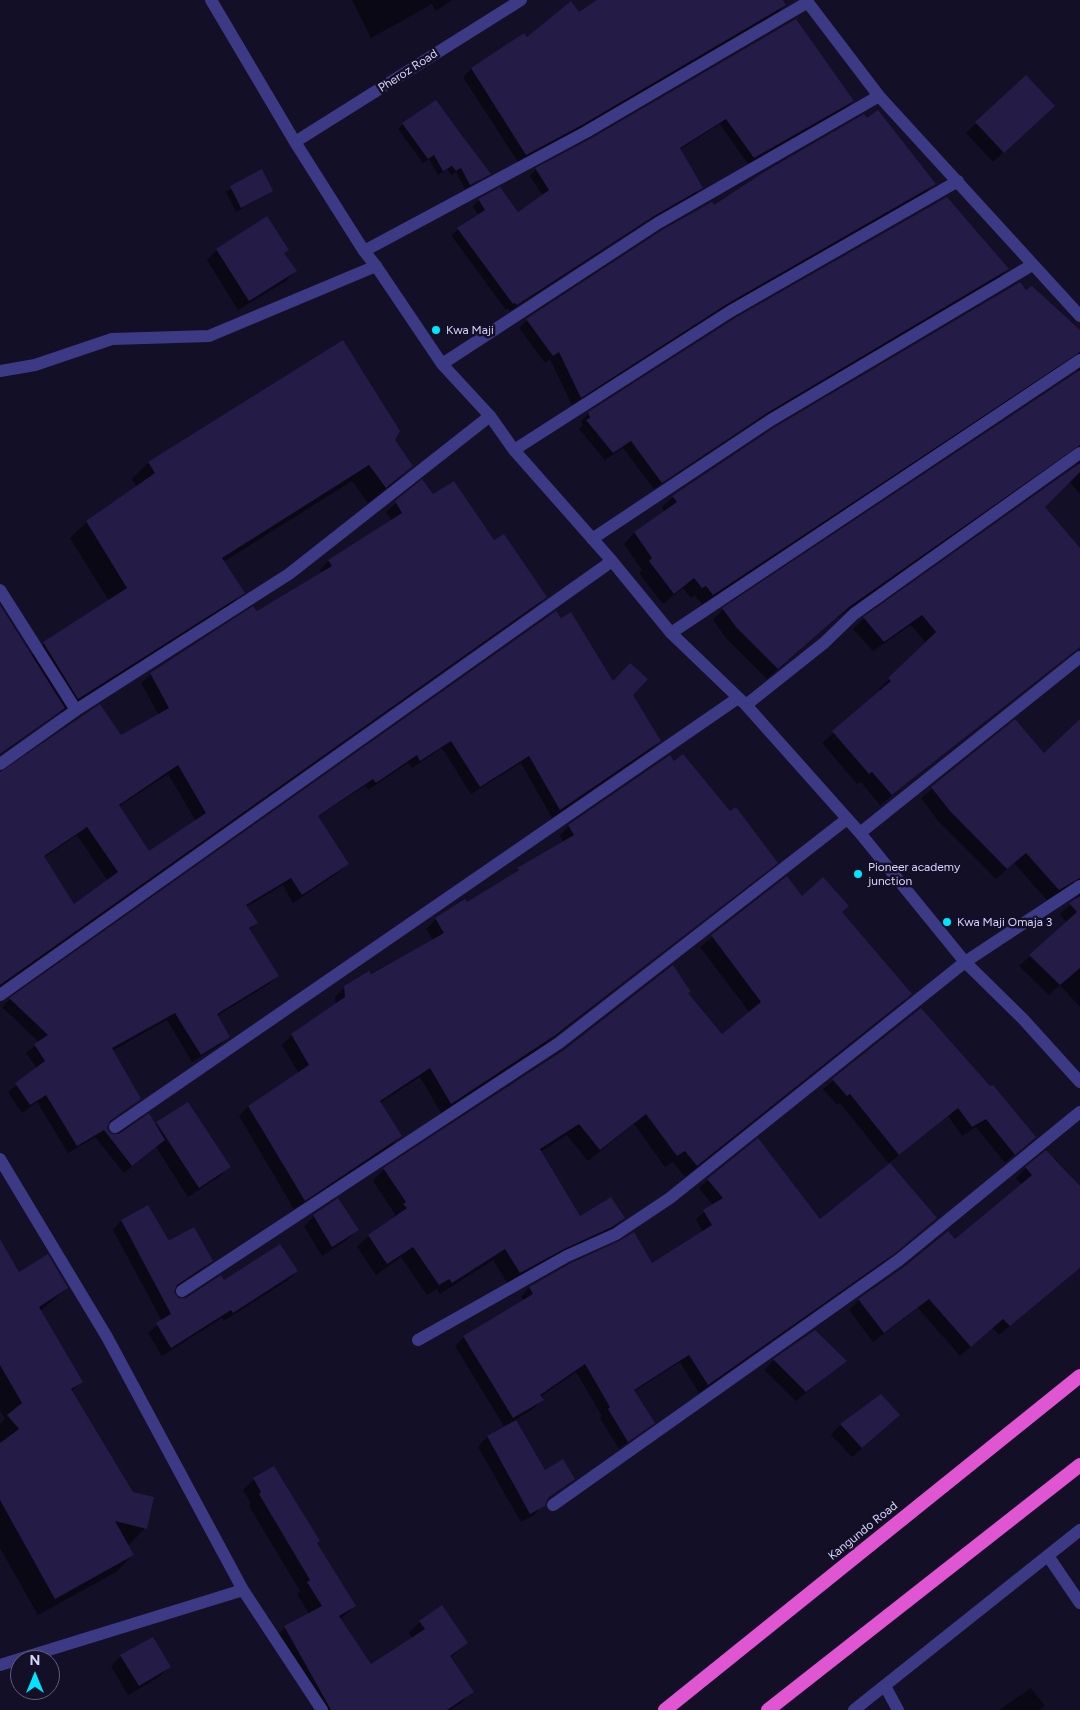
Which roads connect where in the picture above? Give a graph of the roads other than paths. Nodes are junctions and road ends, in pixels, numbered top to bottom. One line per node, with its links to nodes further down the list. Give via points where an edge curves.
1 (212, 0): 5 (street)
2 (521, 0): 5 (street, Pheroz Road)
3 (807, 1): 4 (street); 7 (street, via 595,127)
4 (879, 96): 6 (street); 12 (street, via 658,223)
5 (295, 142): 7 (street)
6 (958, 181): 8 (street); 15 (street, via 731,311)
7 (364, 251): 9 (street)
8 (1032, 264): 10 (street); 17 (street, via 771,420)
9 (376, 266): 12 (street); 13 (street, via 209,336 112,339 35,365)
10 (1080, 316)
11 (1080, 360): 20 (street)
12 (442, 364): 14 (street)
13 (0, 371)
14 (490, 416): 15 (street); 23 (street, via 289,574)
15 (514, 450): 17 (street)
16 (1080, 453): 22 (street, via 854,614 824,643)
17 (592, 539): 18 (street)
18 (612, 560): 20 (street); 29 (street)
19 (0, 590): 23 (street)
20 (672, 633): 22 (street)
21 (1080, 657): 26 (street)
22 (742, 701): 25 (street); 32 (street)
23 (76, 710): 24 (street)
24 (0, 764)
25 (847, 820): 26 (street); 34 (street, via 559,1044)
26 (860, 833): 28 (street)
27 (1080, 886): 28 (street)
28 (965, 962): 30 (street); 35 (street, via 670,1198 616,1234 567,1256)
29 (0, 995)
30 (1080, 1082)
31 (1080, 1112): 38 (street, via 899,1260)
32 (114, 1127)
33 (0, 1159): 41 (street, via 106,1337)
34 (182, 1291)
35 (418, 1340)
36 (1080, 1376): 46 (highway, Kangundo Road)
37 (1080, 1464): 47 (highway)
38 (553, 1505)
39 (1080, 1530): 40 (street)
40 (1048, 1556): 42 (street); 44 (street)
41 (243, 1590): 43 (street); 45 (street)
42 (1080, 1603)
43 (0, 1665)
44 (885, 1686): 48 (street); 49 (street)
45 (322, 1710)
46 (665, 1710)
47 (768, 1710)
48 (854, 1710)
49 (898, 1710)

